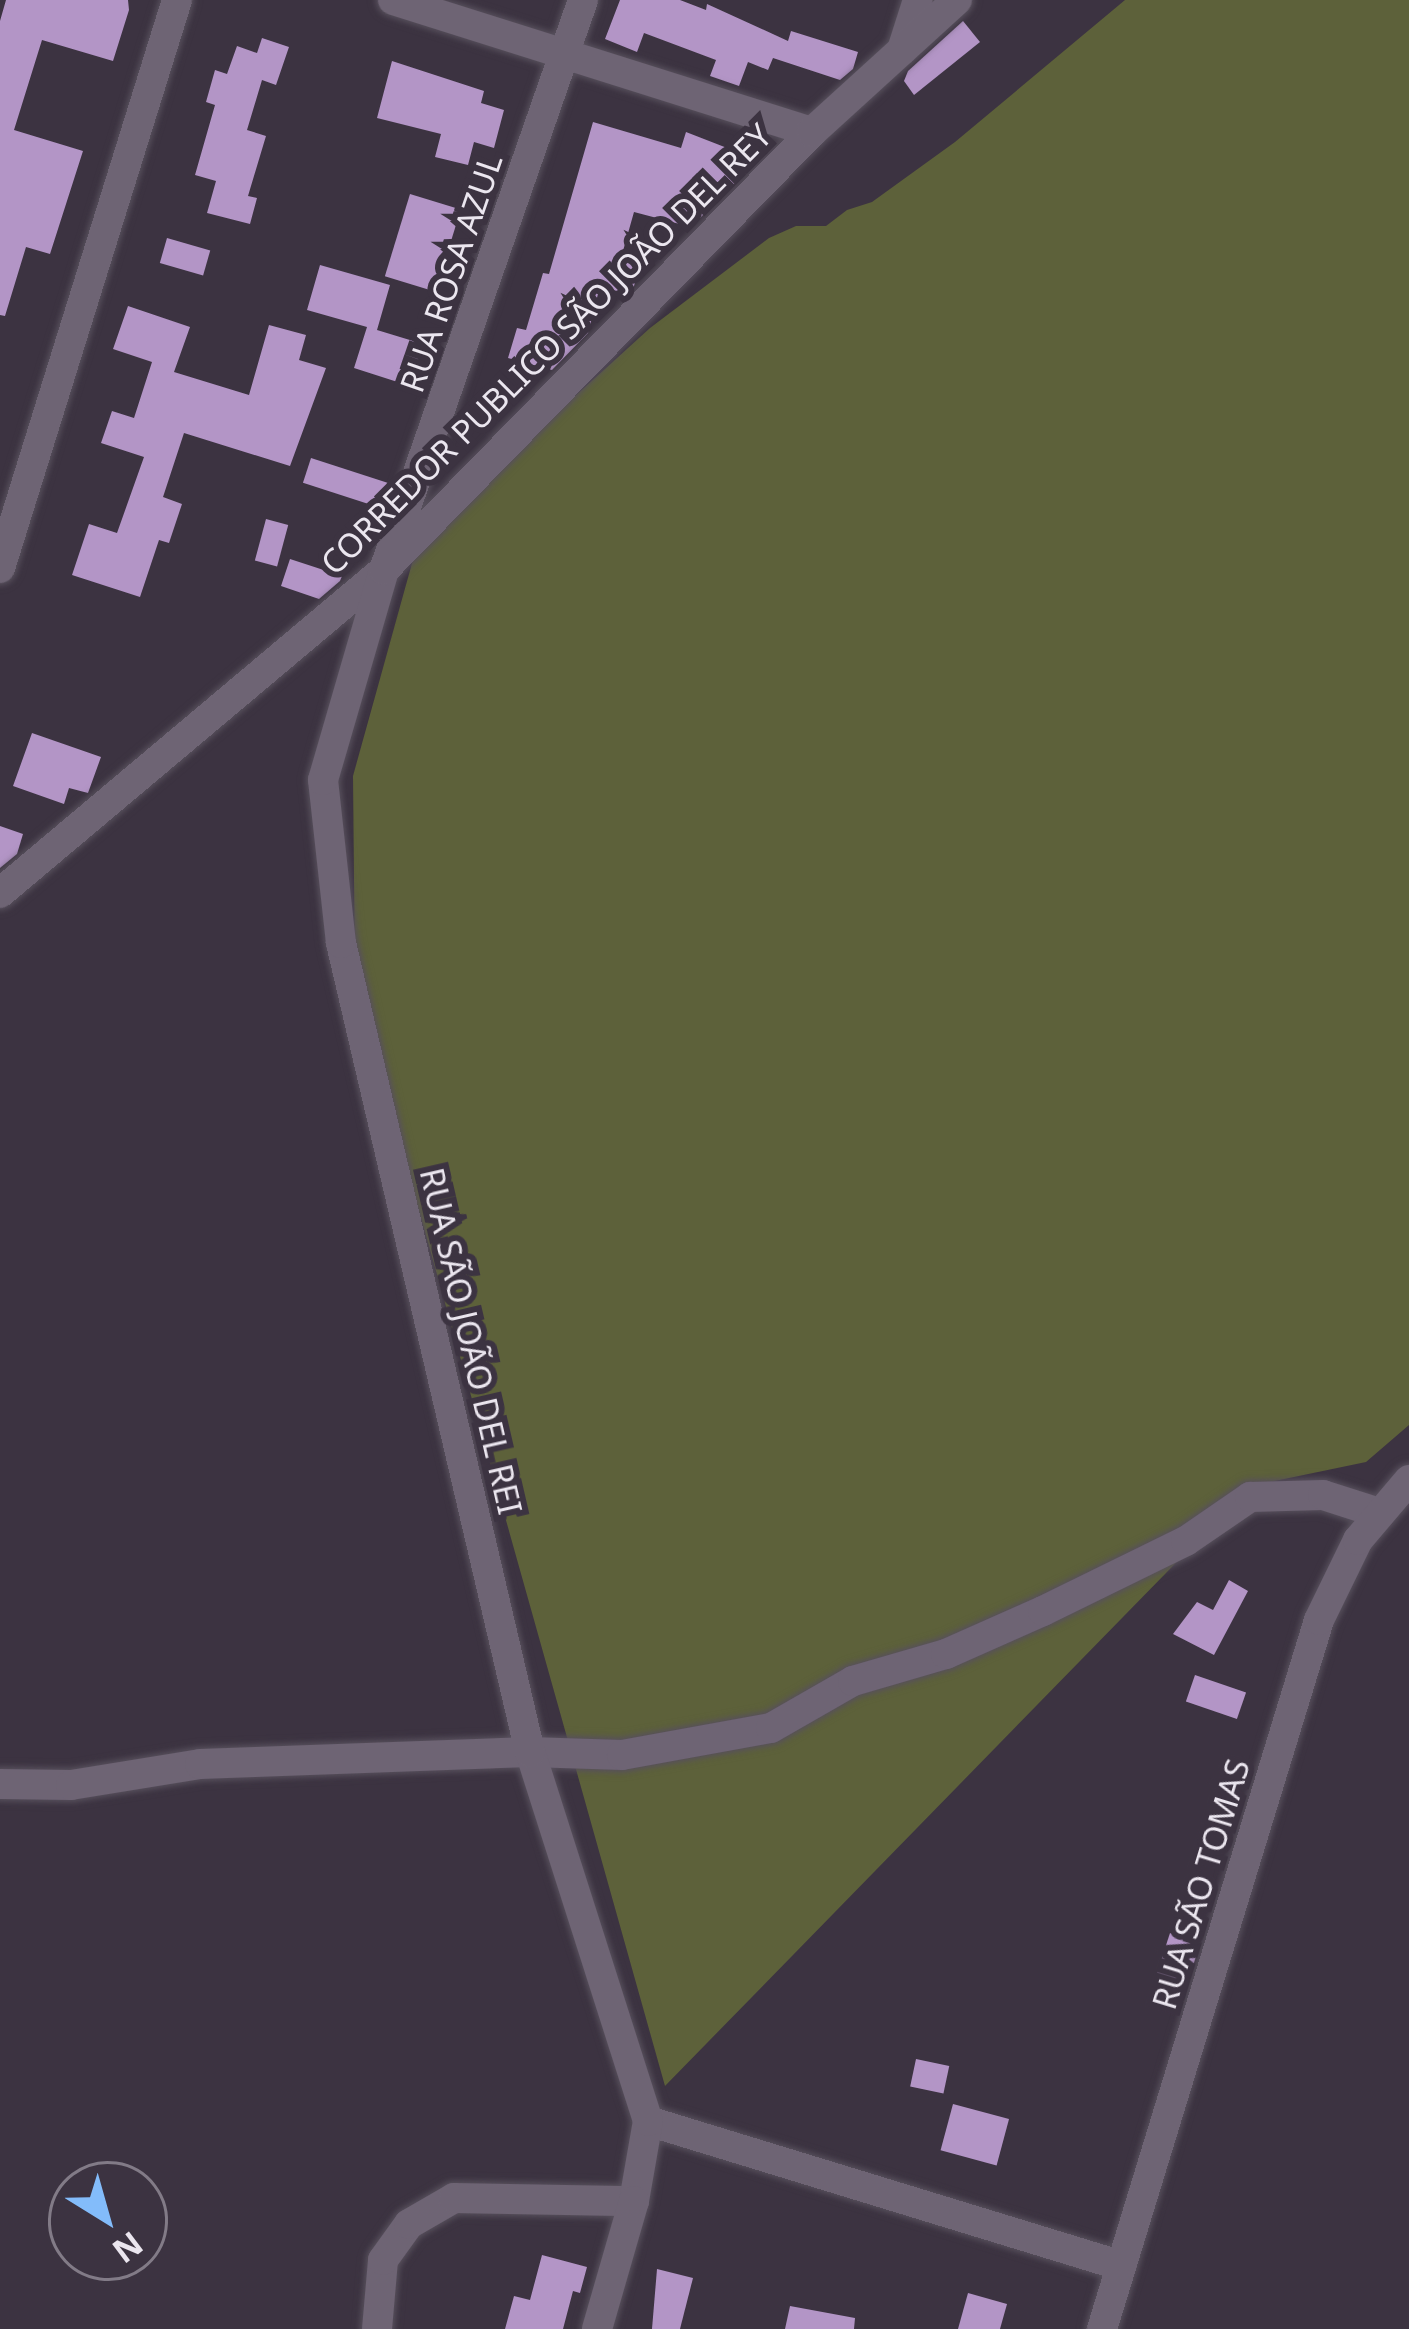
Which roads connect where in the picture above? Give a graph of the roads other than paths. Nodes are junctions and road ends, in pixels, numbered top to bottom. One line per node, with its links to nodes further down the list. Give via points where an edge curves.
1 (177, 0): 9 (street)
2 (393, 0): 6 (street)
3 (583, 0): 6 (street, RUA ROSA AZUL)
4 (918, 0): 7 (street)
5 (957, 0): 7 (street)
6 (566, 55): 8 (street); 10 (street, RUA ROSA AZUL)
7 (901, 56): 8 (street, CORREDOR PUBLICO SÃO JOÃO DEL REY)
8 (812, 132): 10 (street, CORREDOR PUBLICO SÃO JOÃO DEL REY)
9 (0, 568)
10 (385, 570): 11 (street, CORREDOR PUBLICO SÃO JOÃO DEL REY); 14 (street, RUA SÃO JOÃO DEL REI, via 323,780 340,943)
11 (0, 893)
12 (1409, 1480): 13 (street, RUA SÃO TOMAS)
13 (1376, 1512): 14 (street, via 1322,1496 1250,1497 1186,1541 1043,1611 946,1654 853,1681 771,1728 622,1755); 18 (street, RUA SÃO TOMAS, via 1319,1620)
14 (530, 1752): 15 (street, via 200,1764 71,1785); 16 (street, RUA SÃO JOÃO DEL REI)
15 (0, 1784)
16 (648, 2121): 17 (street); 18 (street)
17 (634, 2201): 19 (street, via 454,2198 410,2224 383,2260); 20 (street)
18 (1121, 2266): 21 (street, RUA SÃO TOMAS)
19 (377, 2329)
20 (598, 2329)
21 (1102, 2329)

